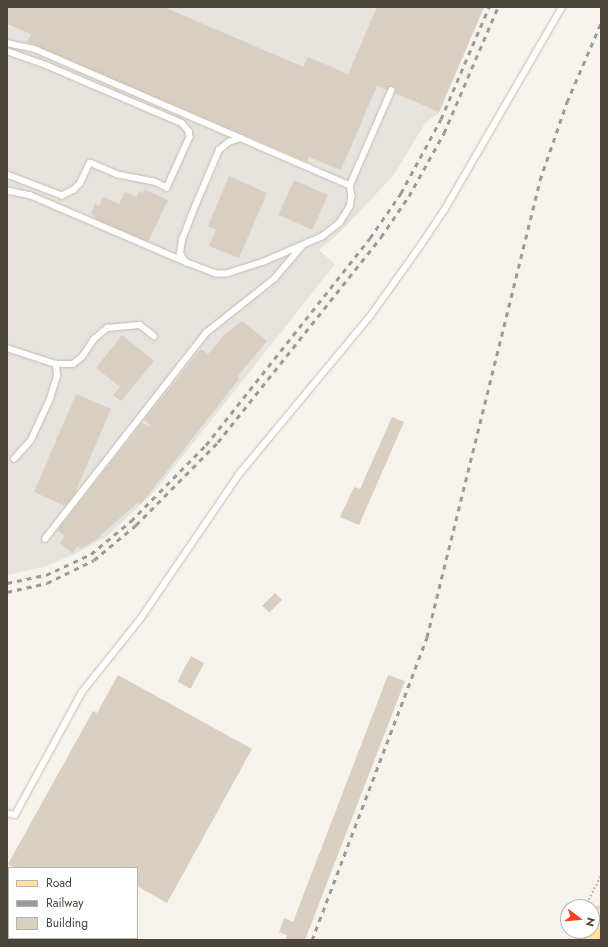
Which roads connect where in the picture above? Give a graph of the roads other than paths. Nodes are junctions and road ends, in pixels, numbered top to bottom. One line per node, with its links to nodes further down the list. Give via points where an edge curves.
1 (562, 7): 16 (lane, via 445,209 421,245 370,315 240,473 141,618 82,692 15,815)
2 (7, 42): 5 (lane, via 35,49)
3 (7, 51): 6 (lane, via 171,118 187,127 190,137 168,188 154,182 118,175 90,163 80,184 62,196)
4 (391, 91): 7 (lane)
5 (240, 138): 7 (lane); 10 (lane, via 219,150 190,216 180,254)
6 (7, 175)
7 (350, 185): 9 (lane, via 350,207 340,223 322,237)
8 (7, 191): 10 (lane, via 32,196)
9 (302, 246): 10 (lane, via 227,274 206,271); 15 (lane, via 274,279 206,333)
10 (186, 264)
11 (154, 336): 13 (lane, via 140,325 107,328 73,364)
12 (7, 348): 13 (lane)
13 (56, 364): 14 (lane, via 57,376 50,399 31,440)
14 (14, 459)
15 (45, 539)
16 (7, 813)
17 (601, 916): 18 (main road)
18 (588, 940)

